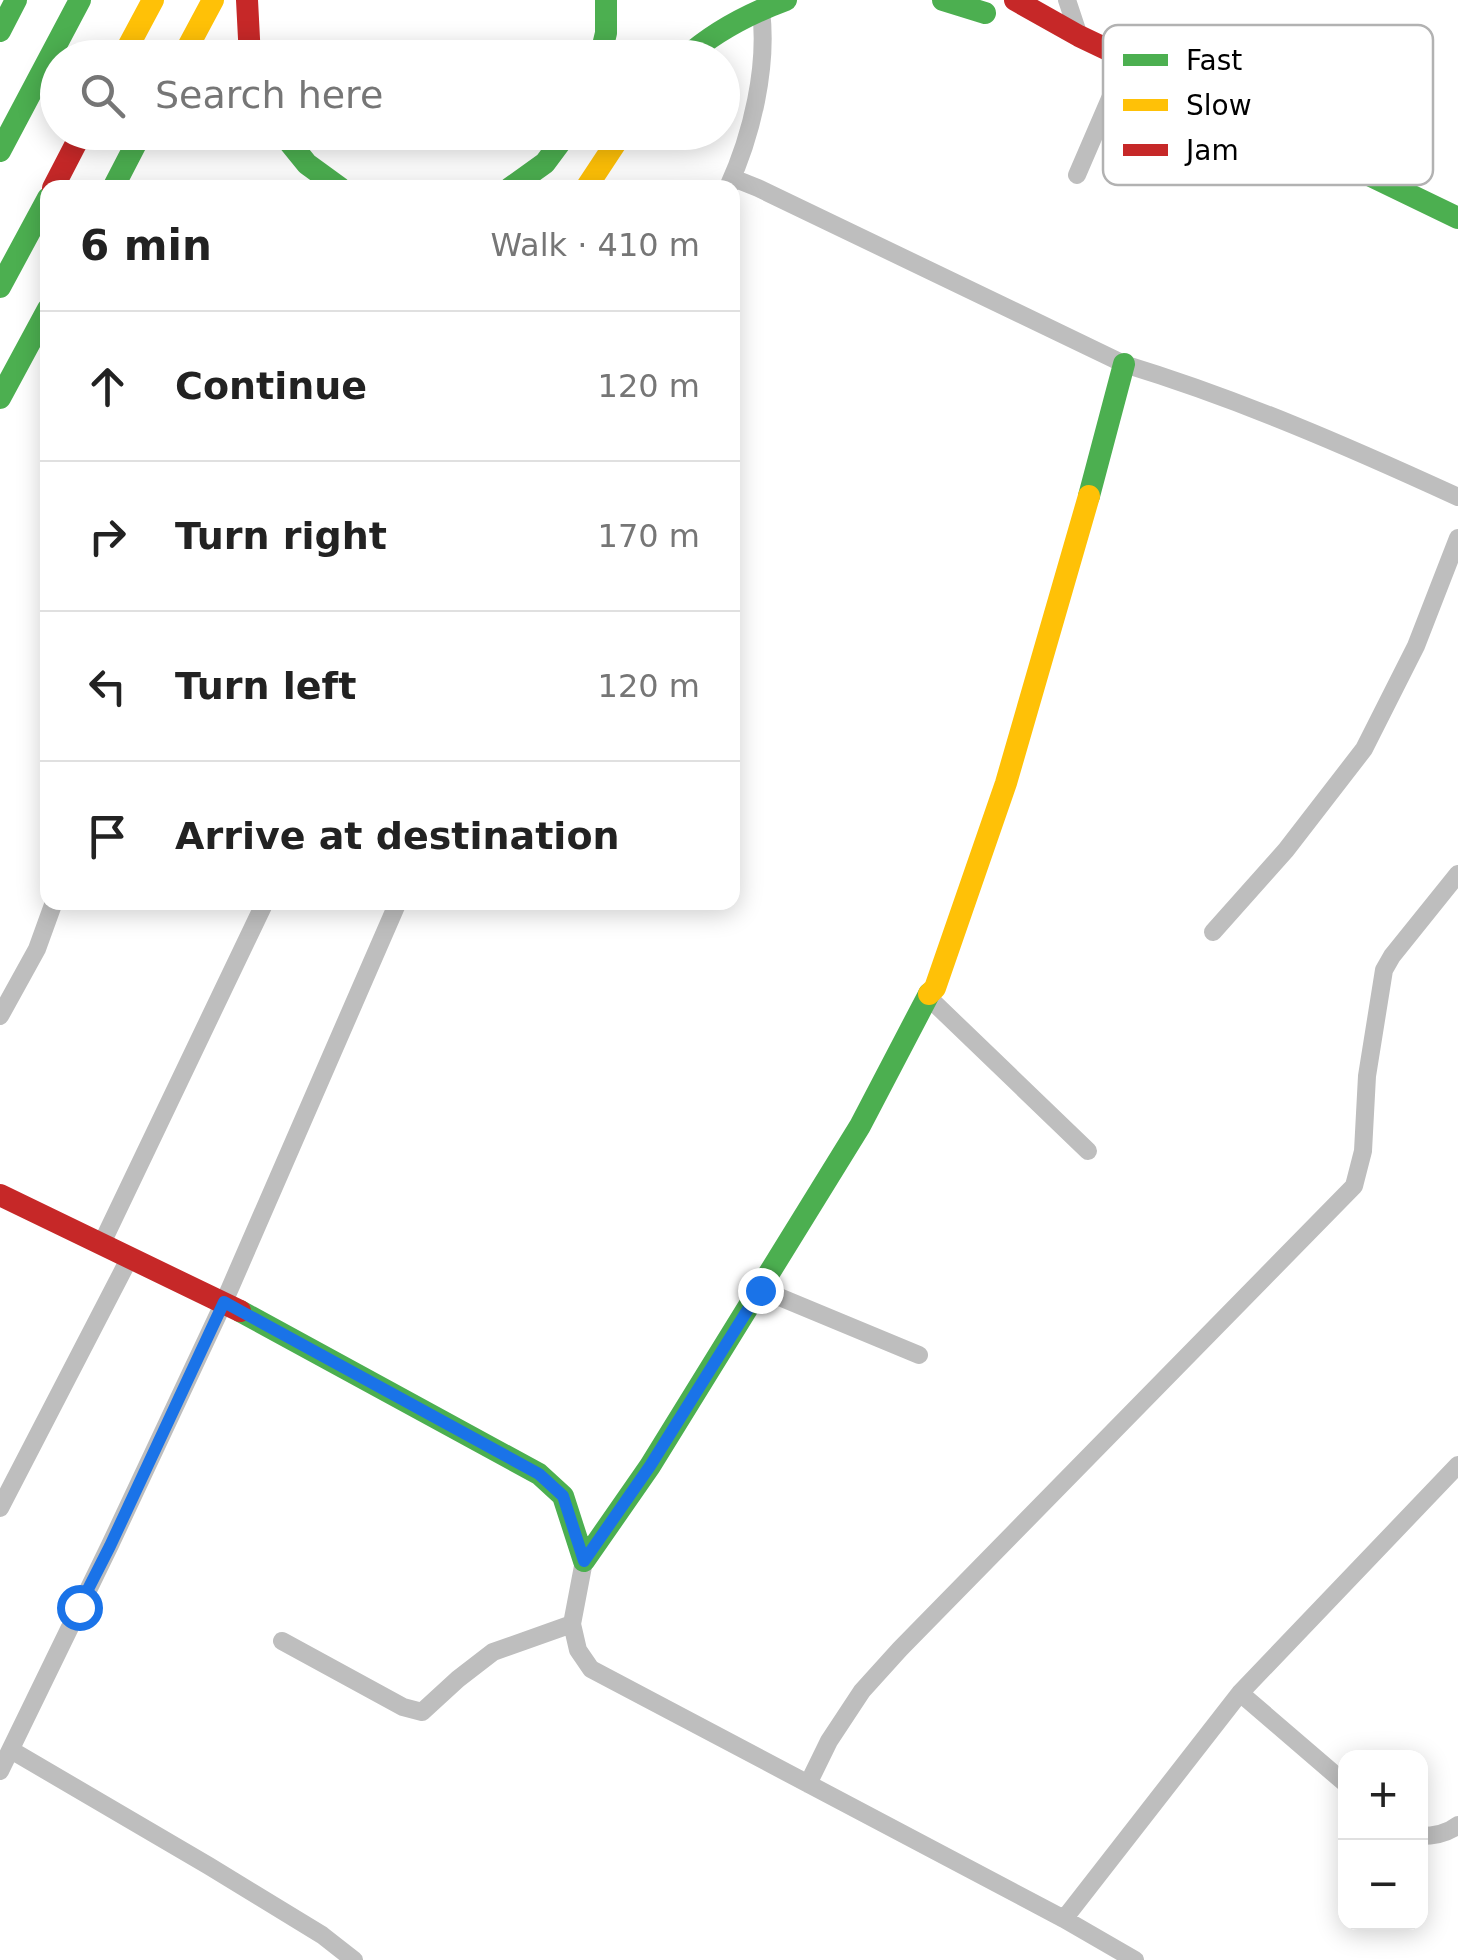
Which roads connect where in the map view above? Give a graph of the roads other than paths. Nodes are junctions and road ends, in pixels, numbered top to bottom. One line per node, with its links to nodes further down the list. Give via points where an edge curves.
1 (16, 0): 14 (main road)
2 (80, 0): 16 (main road)
3 (153, 0): 17 (main road)
4 (213, 0): 18 (main road)
5 (246, 0): 19 (main road)
6 (606, 0): 20 (main road)
7 (786, 0): 12 (main road)
8 (944, 0): 13 (main road)
9 (956, 0): 13 (main road)
10 (1015, 0): 15 (main road)
11 (1068, 0): 15 (street)
12 (760, 10): 21 (main road); 37 (street, via 764,56 756,106)
13 (985, 13): 15 (main road)
14 (0, 31)
15 (1079, 36): 22 (main road)
16 (59, 40)
17 (132, 40)
18 (192, 40)
19 (249, 40)
20 (604, 40)
21 (706, 40)
22 (1103, 48)
23 (40, 76): 30 (main road)
24 (1103, 113): 31 (street)
25 (73, 150): 32 (main road)
26 (132, 150): 33 (main road)
27 (294, 150): 34 (main road)
28 (555, 150): 35 (main road)
29 (611, 150): 36 (main road)
30 (0, 151)
31 (1077, 175)
32 (57, 180)
33 (116, 180)
34 (325, 180)
35 (521, 180)
36 (591, 180)
37 (731, 180)
38 (740, 181): 45 (street)
39 (1389, 185): 41 (main road)
40 (40, 213): 42 (main road)
41 (1458, 218)
42 (0, 287)
43 (40, 324): 46 (main road)
44 (40, 353): 46 (main road)
45 (1124, 364): 47 (street, via 1331,439); 54 (main road, via 1006,783)
46 (0, 401)
47 (1458, 497)
48 (1458, 538): 53 (street, via 1416,646 1364,749)
49 (1458, 874): 72 (street, via 1384,970 1354,1186 887,1663 829,1741)
50 (51, 910): 55 (street)
51 (261, 910): 58 (street)
52 (395, 910): 61 (street)
53 (1213, 932)
54 (927, 996): 56 (street); 60 (main road, via 860,1126)
55 (0, 1016)
56 (1088, 1151)
57 (0, 1195): 58 (main road)
58 (102, 1243): 59 (main road)
59 (130, 1256): 61 (main road); 64 (street)
60 (760, 1290): 62 (street); 65 (main road)
61 (224, 1302): 65 (main road, via 539,1474 563,1496); 69 (street)
62 (919, 1356)
63 (1458, 1464): 68 (street)
64 (0, 1508)
65 (584, 1561): 66 (street)
66 (572, 1624): 67 (street, via 494,1652 422,1712); 72 (street, via 591,1669)
67 (282, 1641)
68 (1240, 1693): 71 (street); 75 (street)
69 (10, 1750): 70 (street); 76 (street, via 210,1866)
70 (0, 1771)
71 (1338, 1777)
72 (808, 1784): 75 (street)
73 (1458, 1824): 74 (street)
74 (1428, 1836)
75 (1064, 1919): 77 (street)
76 (354, 1960)
77 (1134, 1960)

